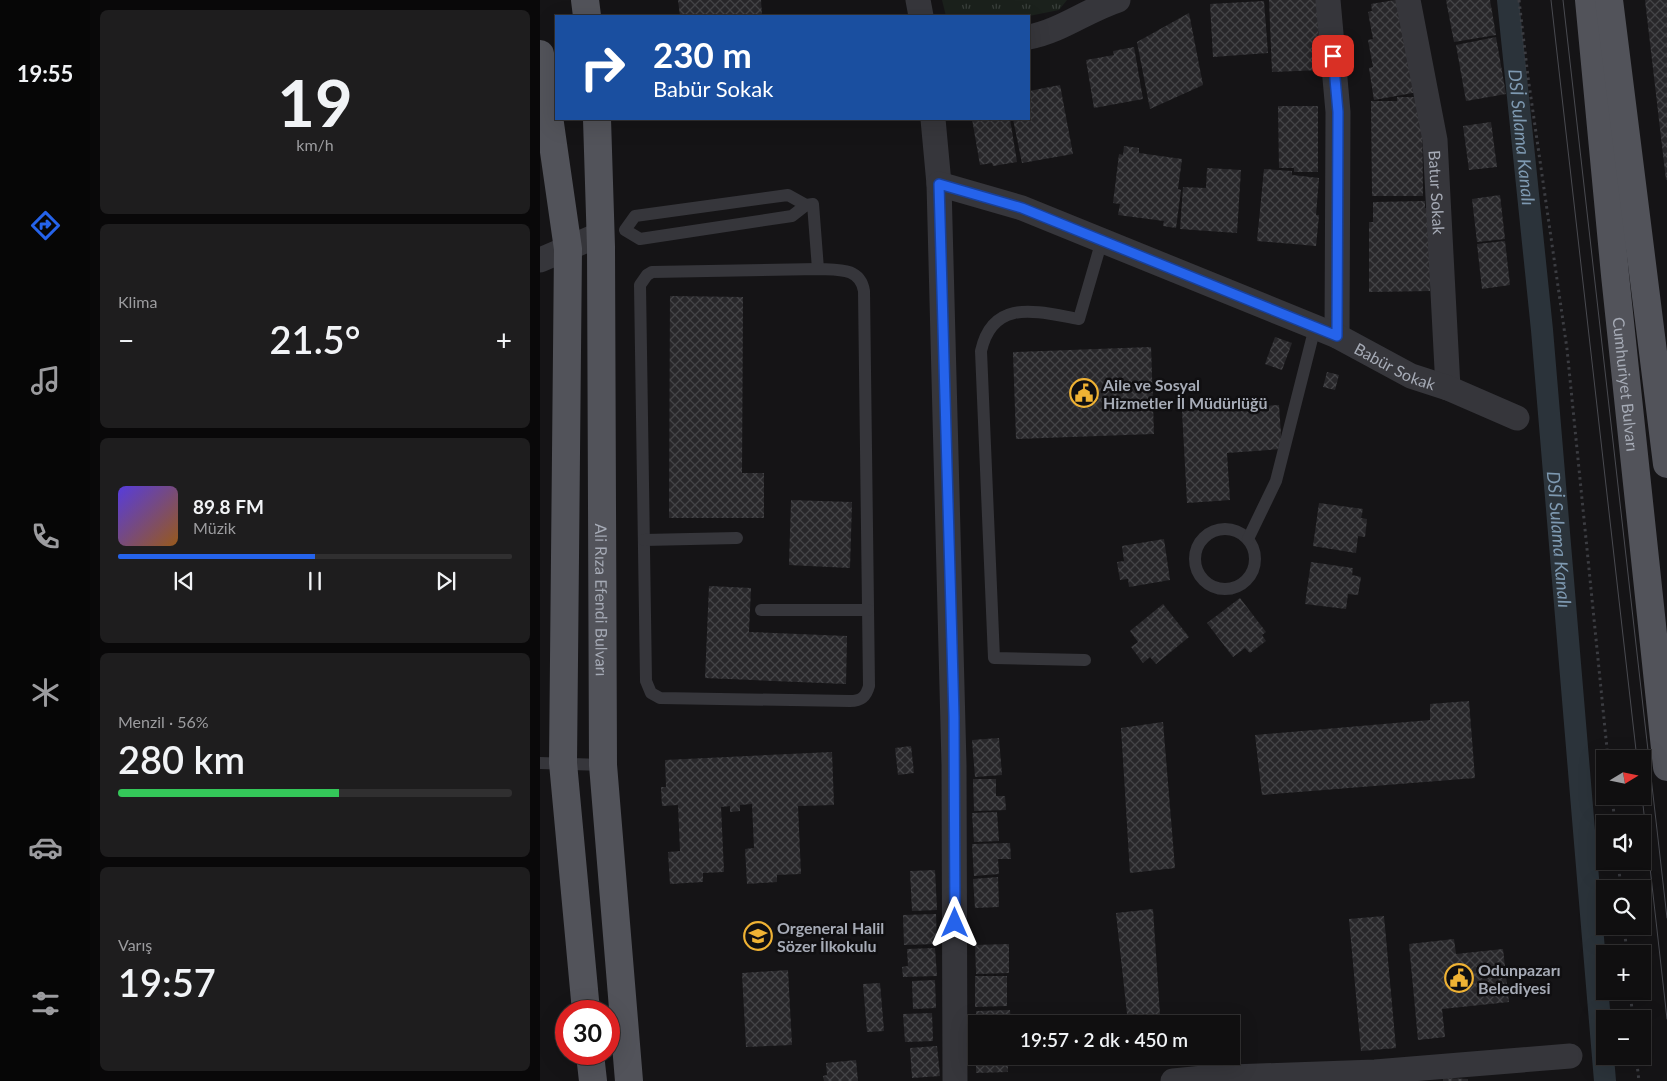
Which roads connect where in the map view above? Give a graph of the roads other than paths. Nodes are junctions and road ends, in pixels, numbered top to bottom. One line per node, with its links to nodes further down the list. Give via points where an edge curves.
1 (585, 0): 8 (main road)
2 (918, 0): 9 (street)
3 (1328, 0): 21 (street, via 1338,112)
4 (1408, 0): 22 (street, Batur Sokak, via 1435,140)
5 (1589, 0): 33 (main road, Cumhuriyet Bulvarı)
6 (1609, 0): 24 (main road, Cumhuriyet Bulvarı)
7 (1106, 2): 10 (street, via 1048,33)
8 (587, 15)
9 (921, 15)
10 (1030, 37)
11 (540, 54): 18 (main road)
12 (597, 120): 16 (main road, Ali Rıza Efendi Bulvarı)
13 (933, 120): 14 (street)
14 (939, 184): 17 (street, Babür Sokak, via 1022,208); 41 (street, via 954,747)
15 (810, 205): 15 (lane, via 788,195 636,216 625,230 640,239 792,216); 20 (lane)
16 (601, 234): 18 (street); 32 (main road, Ali Rıza Efendi Bulvarı)
17 (1102, 240): 21 (street, Babür Sokak); 30 (lane, via 1079,319 1027,310 1009,314 993,324 981,351 994,658)
18 (568, 249): 19 (street); 31 (main road)
19 (540, 260)
20 (818, 269): 27 (lane, via 659,271 652,272 643,280 640,285); 29 (lane, via 852,272 861,280 864,291)
21 (1326, 331): 22 (street, Babür Sokak, via 1411,376); 26 (lane, via 1276,482)
22 (1448, 388): 23 (street, Babür Sokak)
23 (1517, 418)
24 (1667, 464)
25 (737, 538): 27 (lane)
26 (1248, 539): 26 (lane, via 1241,533 1223,528 1206,536 1196,552 1197,570 1202,578 1218,588 1245,582 1254,566 1255,556)
27 (644, 540): 29 (lane, via 646,681 651,693 660,698 857,701 863,698 869,686)
28 (761, 610): 29 (lane)
29 (868, 610)
30 (1085, 660)
31 (551, 763): 32 (lane); 34 (main road)
32 (603, 765): 40 (main road, Ali Rıza Efendi Bulvarı)
33 (1667, 767)
34 (584, 1000)
35 (1570, 1056): 37 (street)
36 (591, 1065): 39 (main road)
37 (1528, 1071): 38 (street)
38 (1375, 1077): 42 (street)
39 (592, 1081)
40 (629, 1081)
41 (955, 1081)
42 (1173, 1081)

